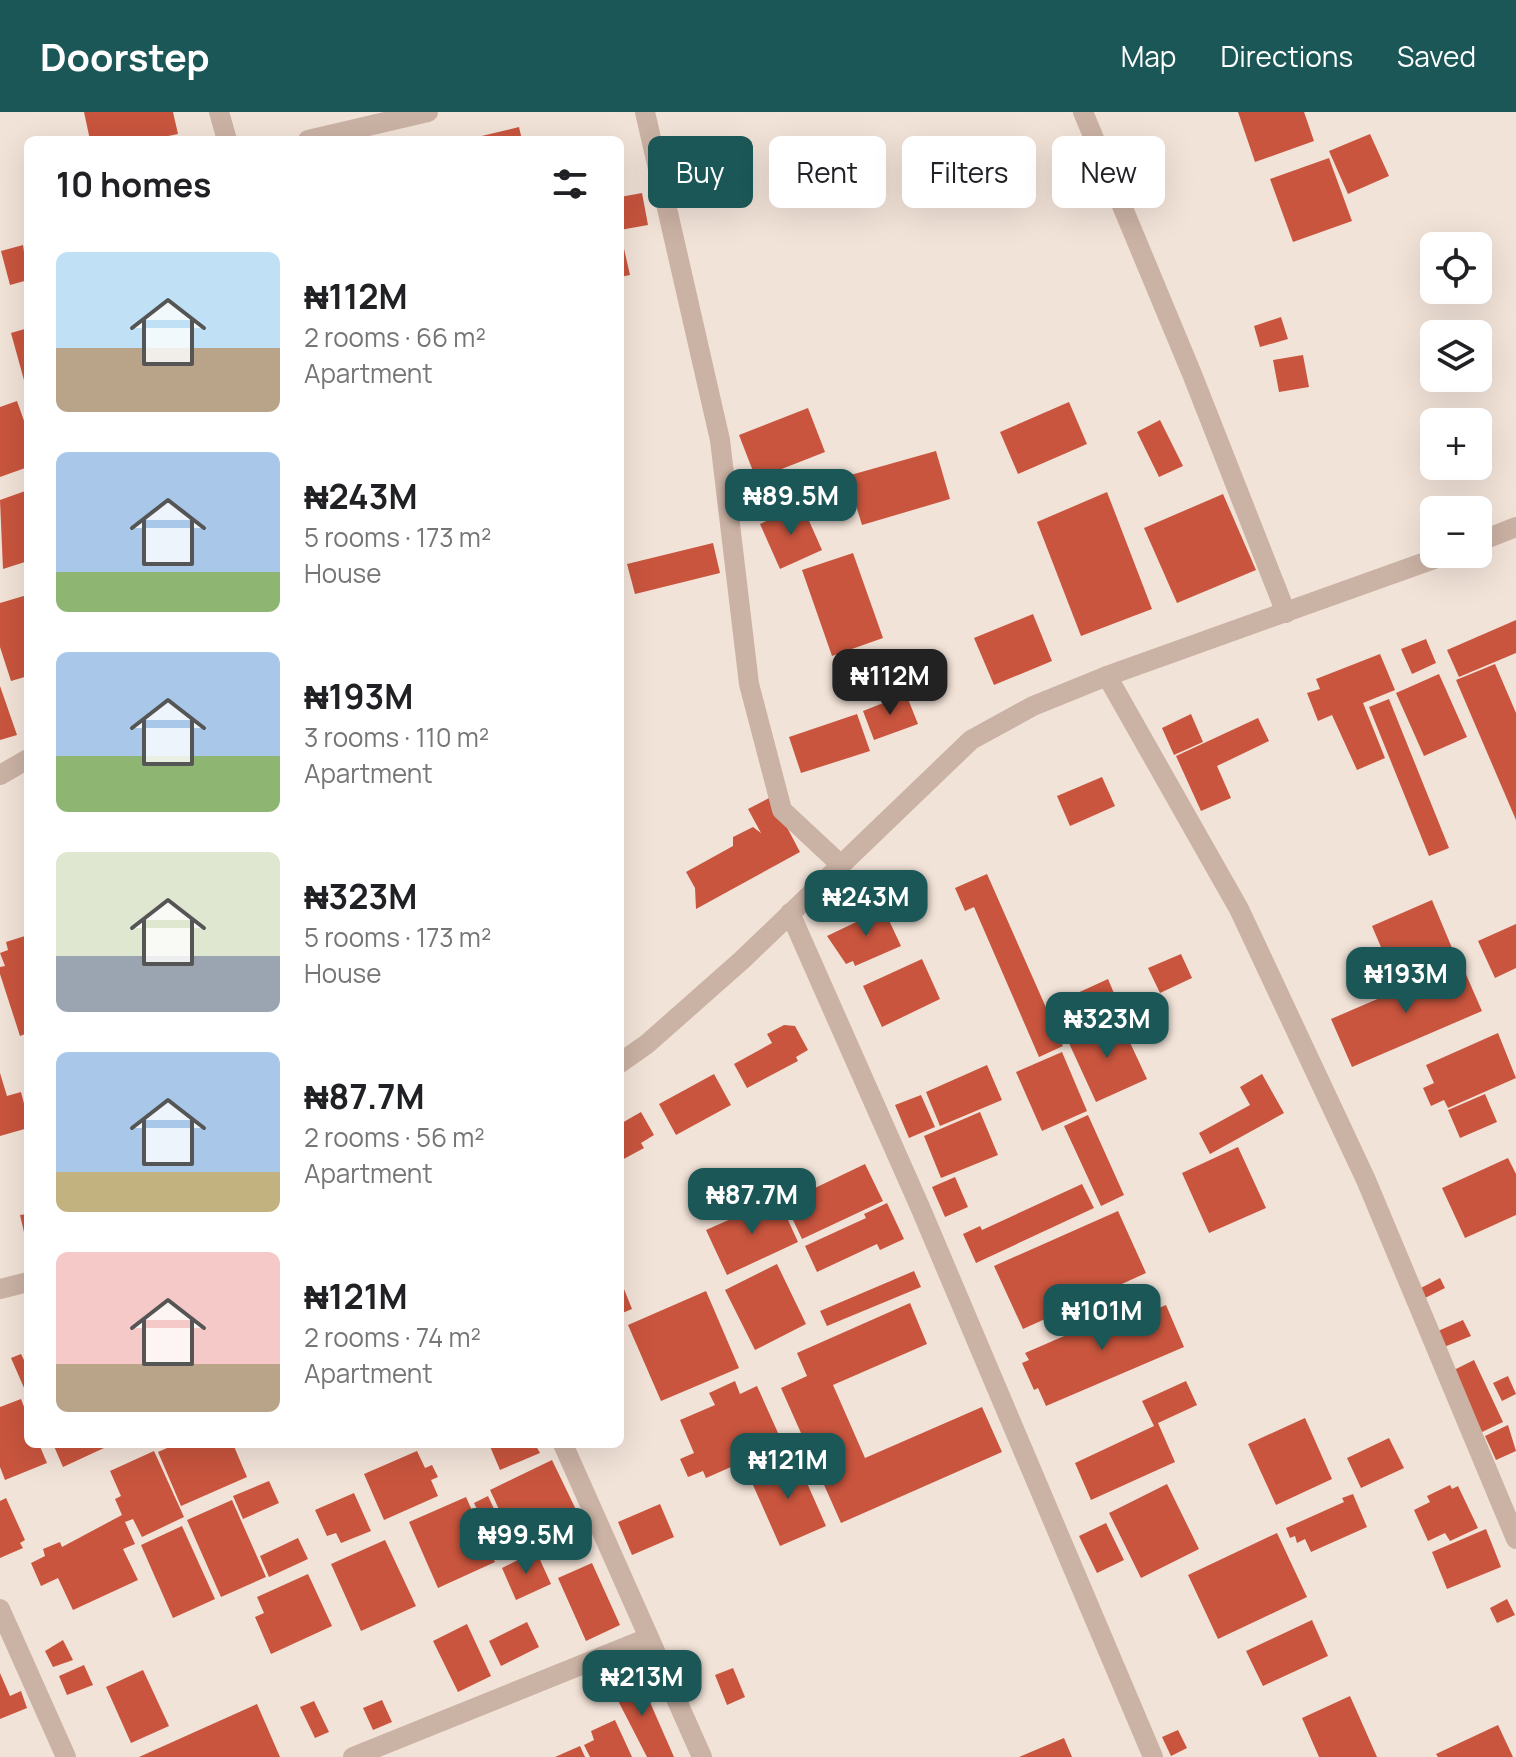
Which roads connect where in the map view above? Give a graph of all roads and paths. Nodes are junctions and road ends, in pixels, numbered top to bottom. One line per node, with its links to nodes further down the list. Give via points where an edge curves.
1 (219, 112): 5 (street)
2 (428, 112): 6 (street)
3 (645, 112): 14 (street, via 720,440 749,684 782,810)
4 (1083, 112): 10 (street)
5 (226, 136)
6 (325, 136)
7 (1516, 527): 8 (street)
8 (1492, 536)
9 (1420, 564): 10 (street)
10 (1286, 613): 11 (street)
11 (1107, 676): 14 (street, via 1033,706 971,740); 20 (street, via 1239,909 1366,1180)
12 (24, 761): 13 (street)
13 (0, 775)
14 (841, 865): 15 (street)
15 (790, 913): 16 (street); 26 (street)
16 (624, 1060)
17 (24, 1283): 18 (street)
18 (0, 1289)
19 (565, 1448): 22 (street)
20 (1516, 1539)
21 (0, 1609): 23 (street)
22 (648, 1638): 24 (street); 25 (street)
23 (66, 1757)
24 (353, 1757)
25 (702, 1757)
26 (1153, 1757)

